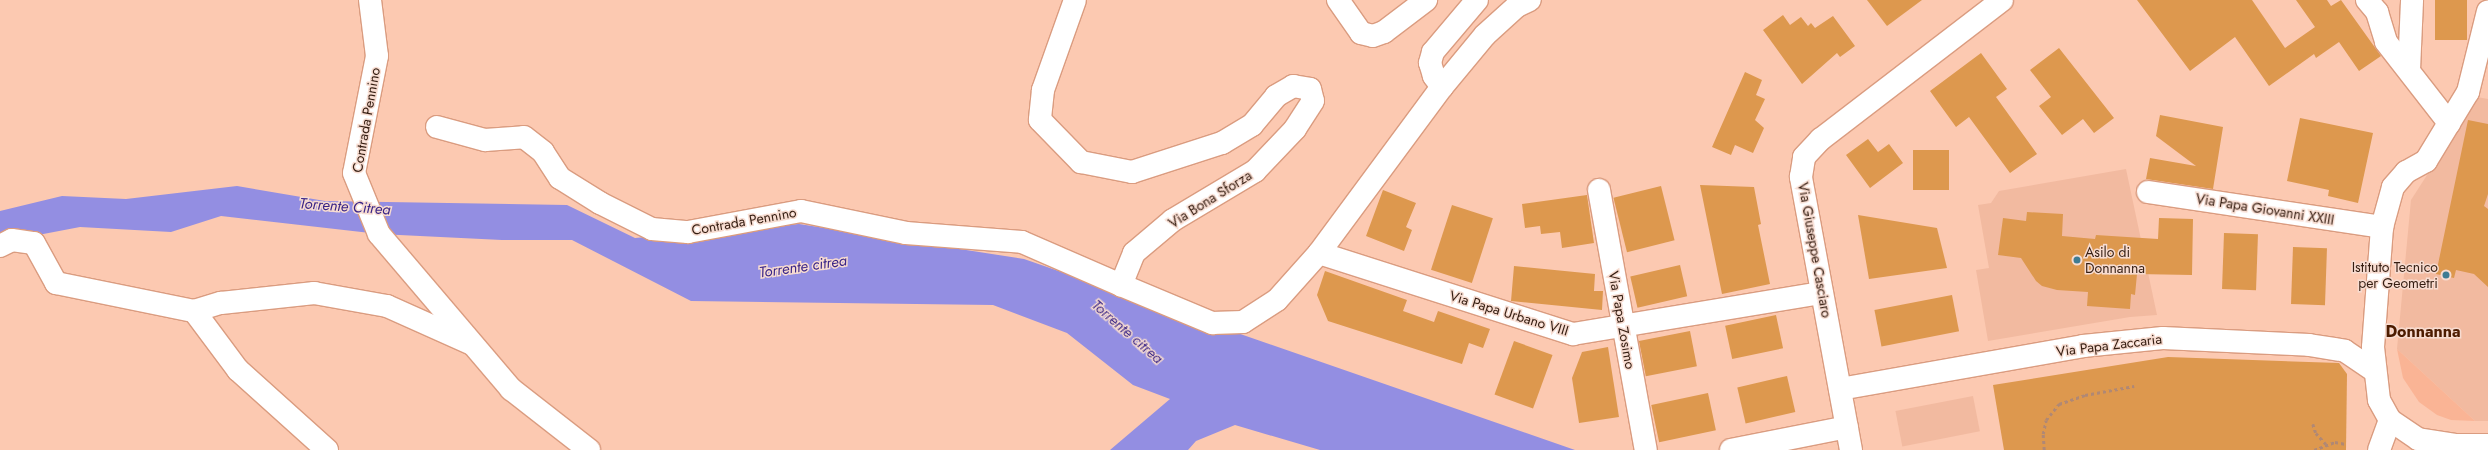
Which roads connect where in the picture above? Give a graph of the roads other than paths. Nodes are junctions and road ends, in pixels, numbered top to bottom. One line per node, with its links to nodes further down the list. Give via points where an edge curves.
1 (370, 0): 24 (street, Contrada Pennino, via 377,56 354,173 356,181 379,234)
2 (1075, 0): 20 (street, Via Bona Sforza, via 1043,90 1040,120 1082,162 1132,172 1222,143 1252,124 1276,96 1293,86 1310,89 1314,102 1295,129 1255,171 1173,220 1134,253)
3 (1338, 0): 4 (street, via 1361,33 1373,36 1384,32)
4 (1426, 0)
5 (1477, 0): 12 (street, via 1433,52 1430,63 1434,76)
6 (1530, 0): 12 (street, via 1517,6 1485,35)
7 (2002, 0): 21 (street, Via Giuseppe Casciaro, via 1821,139 1804,157 1801,177)
8 (2367, 0): 11 (street, via 2377,12 2386,42)
9 (2412, 0): 11 (street)
10 (2488, 12): 13 (street, via 2468,92)
11 (2409, 70): 13 (street)
12 (1442, 87): 19 (street)
13 (2450, 123): 17 (street, via 2426,161 2406,172 2393,187)
14 (437, 127): 20 (street, Contrada Pennino, via 485,140 524,137 543,152 560,178 600,203 652,230 688,232 800,211 906,233 1022,242)
15 (1599, 190): 23 (street, Via Papa Zosimo)
16 (2148, 192): 17 (street, Via Papa Giovanni XXIII)
17 (2382, 227): 25 (street, via 2373,347)
18 (0, 246): 22 (street, Contrada Pennino, via 12,240 34,243 56,283)
19 (1319, 253): 20 (street, via 1277,300 1243,322 1212,323); 23 (street, Via Papa Urbano VIII, via 1573,334)
20 (1121, 285)
21 (1822, 293): 23 (street, Via Papa Urbano VIII); 26 (street, Via Giuseppe Casciaro)
22 (194, 311): 24 (street, Contrada Pennino, via 220,304 314,293 387,306); 30 (street, via 238,370)
23 (1623, 327): 32 (street, Via Papa Zosimo)
24 (475, 345): 31 (street, Contrada Pennino, via 511,389)
25 (2375, 370): 26 (street, Via Papa Zaccaria, via 2345,351 2309,345 2163,338 2083,346); 27 (street, via 2379,400)
26 (1840, 389): 28 (street, Via Giuseppe Casciaro)
27 (2390, 420): 29 (street, via 2418,439 2457,445); 35 (street)
28 (1846, 427): 33 (street); 34 (street, Via Giuseppe Casciaro)
29 (2488, 445)
30 (327, 450)
31 (589, 450)
32 (1646, 450)
33 (1731, 450)
34 (1851, 450)
35 (2379, 450)

